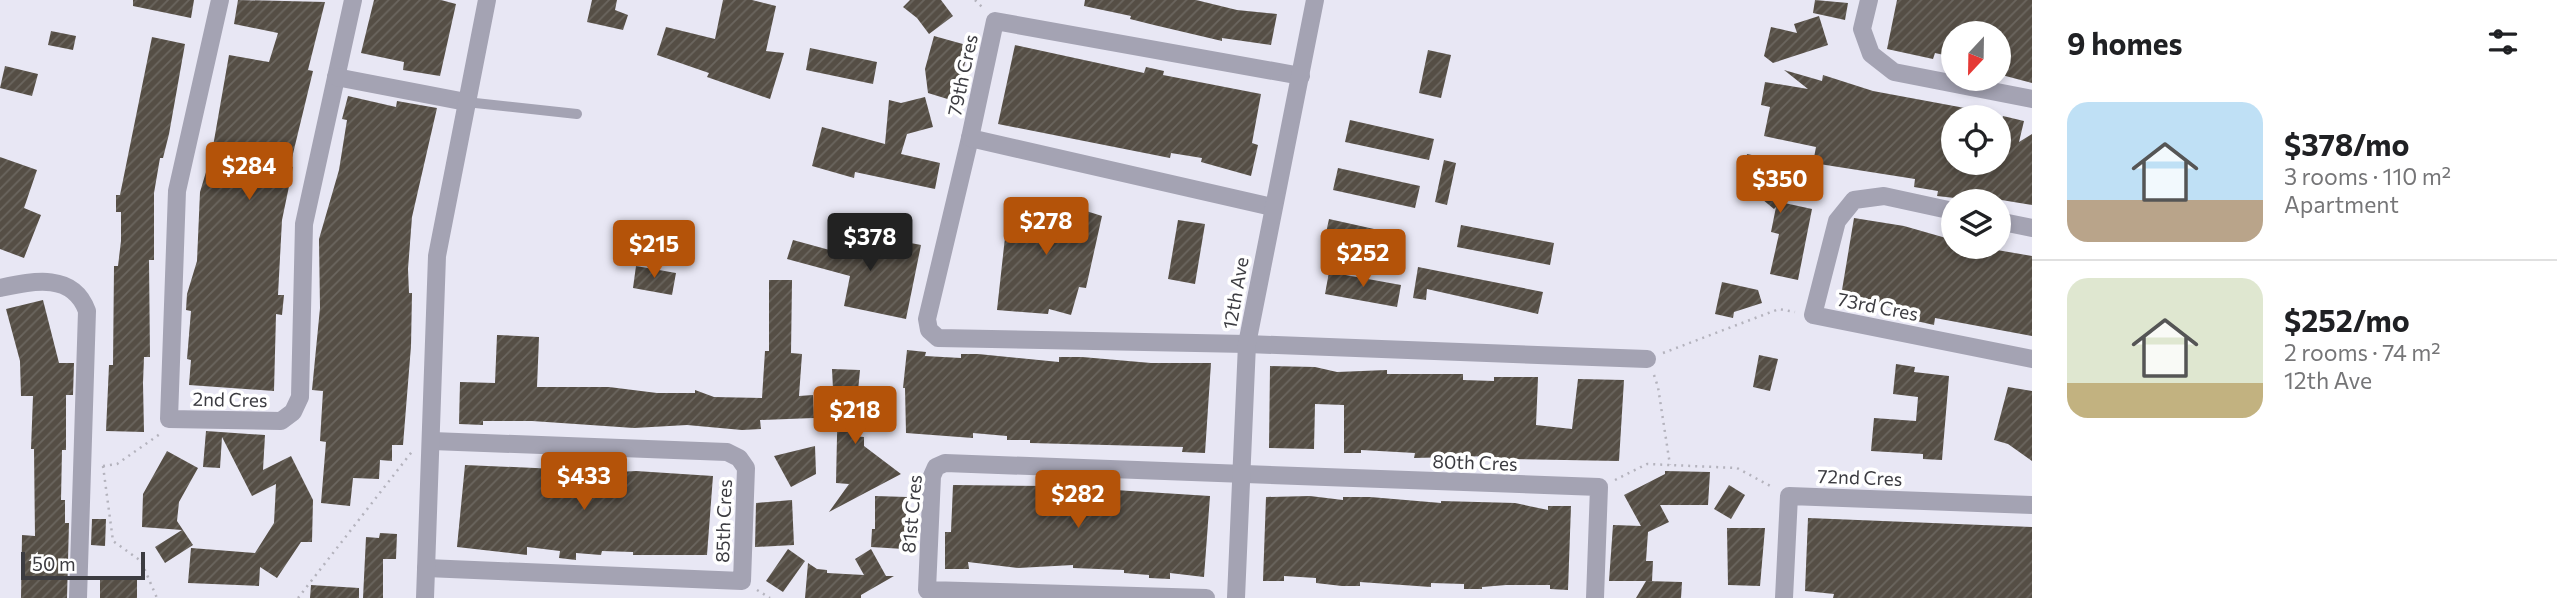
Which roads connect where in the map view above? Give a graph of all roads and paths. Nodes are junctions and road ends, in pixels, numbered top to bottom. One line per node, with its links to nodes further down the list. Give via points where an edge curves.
1 (220, 0): 21 (street, 2nd Cres, via 177,191)
2 (353, 0): 7 (street, 2nd Cres)
3 (487, 0): 9 (street)
4 (1315, 0): 6 (street, 12th Ave)
5 (1869, 0): 8 (street, via 1862,29 1871,54 1894,72)
6 (1301, 76): 11 (street, 79th Cres, via 995,21); 12 (street, 12th Ave)
7 (336, 77): 9 (street); 21 (street, 2nd Cres, via 304,224 300,397 293,412 281,421)
8 (2032, 99)
9 (466, 102): 10 (lane); 22 (street, via 438,256)
10 (576, 114)
11 (970, 138): 12 (street, 79th Cres); 18 (street, via 927,320 929,330 938,338)
12 (1272, 207): 18 (street, 12th Ave)
13 (1941, 208): 17 (street, 73rd Cres, via 1884,196 1854,200 1837,221)
14 (2011, 224): 15 (street)
15 (2032, 228)
16 (0, 288): 23 (street, via 35,281 62,283 83,300 87,311)
17 (1813, 314): 19 (path, via 1779,309); 20 (street, 73rd Cres)
18 (1247, 344): 19 (street); 26 (street, 12th Ave)
19 (1647, 359): 24 (path, via 1658,387)
20 (2032, 359)
21 (169, 419): 25 (path, via 157,439 117,464)
22 (432, 441): 30 (street); 30 (street, 85th Cres, via 727,452 740,458 746,468 742,581); 33 (path, via 413,449)
23 (82, 465): 25 (path); 31 (street)
24 (1670, 465): 27 (path, via 1647,464); 28 (path, via 1737,468)
25 (103, 466): 32 (path, via 113,541 141,561)
26 (1239, 474): 27 (street, 80th Cres); 35 (street, 81st Cres, via 945,463 936,467 932,476 927,590); 36 (street, 12th Ave)
27 (1599, 487): 37 (street)
28 (1789, 496): 29 (street, 72nd Cres); 38 (street)
29 (2032, 505)
30 (426, 568): 34 (street)
31 (78, 598)
32 (157, 598)
33 (298, 598)
34 (425, 598)
35 (1206, 598)
36 (1236, 598)
37 (1595, 598)
38 (1784, 598)

